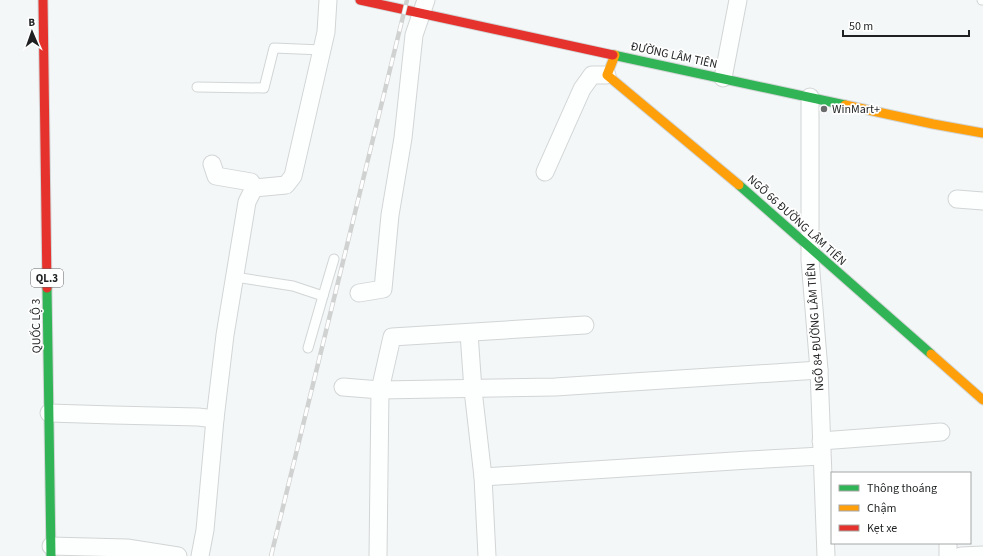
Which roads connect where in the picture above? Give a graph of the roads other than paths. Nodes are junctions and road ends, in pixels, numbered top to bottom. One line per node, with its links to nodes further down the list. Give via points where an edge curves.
1 (43, 0): 32 (main road, QUỐC LỘ 3 / QL.3)
2 (328, 0): 7 (street)
3 (360, 0): 5 (main road, ĐƯỜNG LÂM TIÊN)
4 (738, 0): 10 (street)
5 (397, 4): 6 (main road, ĐƯỜNG LÂM TIÊN)
6 (424, 7): 8 (main road, ĐƯỜNG LÂM TIÊN); 22 (street, via 414,35 403,138 390,215 383,290)
7 (322, 50): 11 (lane, via 274,48 264,88); 16 (street, via 293,176 286,185)
8 (615, 55): 9 (main road); 10 (main road, ĐƯỜNG LÂM TIÊN)
9 (607, 75): 15 (street, via 592,75 582,89); 19 (main road, NGÕ 66 ĐƯỜNG LÂM TIÊN, via 682,135)
10 (723, 78): 12 (main road, ĐƯỜNG LÂM TIÊN)
11 (197, 87)
12 (810, 97): 13 (main road, ĐƯỜNG LÂM TIÊN); 19 (street, NGÕ 84 ĐƯỜNG LÂM TIÊN)
13 (983, 133)
14 (212, 164): 16 (street, via 216,176 251,182)
15 (545, 172)
16 (254, 188): 21 (street, via 247,202)
17 (957, 199): 18 (street)
18 (983, 201)
19 (810, 247): 27 (street, NGÕ 84 ĐƯỜNG LÂM TIÊN); 31 (main road, NGÕ 66 ĐƯỜNG LÂM TIÊN)
20 (334, 259): 23 (lane)
21 (235, 277): 23 (lane, via 293,286); 33 (street)
22 (359, 293)
23 (323, 296): 26 (lane)
24 (585, 325): 25 (street)
25 (469, 333): 29 (street, via 392,337); 30 (street)
26 (308, 348)
27 (819, 370): 30 (street, via 555,388); 35 (street, NGÕ 84 ĐƯỜNG LÂM TIÊN)
28 (343, 387): 29 (street)
29 (380, 390): 30 (street); 44 (street)
30 (473, 390): 36 (street)
31 (983, 400)
32 (49, 413): 33 (street); 40 (main road, QUỐC LỘ 3 / QL.3)
33 (215, 419): 43 (street, via 205,530)
34 (941, 432): 35 (street)
35 (821, 449): 36 (street, via 750,460); 37 (street, NGÕ 84 ĐƯỜNG LÂM TIÊN)
36 (483, 477): 45 (street)
37 (827, 484): 38 (street, NGÕ 84 ĐƯỜNG LÂM TIÊN)
38 (828, 537): 46 (street, NGÕ 84 ĐƯỜNG LÂM TIÊN)
39 (948, 544): 47 (street)
40 (51, 551): 42 (street, via 127,548)
41 (983, 555): 48 (street)
42 (178, 556)
43 (200, 556)
44 (378, 556)
45 (487, 556)
46 (826, 556)
47 (948, 556)
48 (961, 556)

